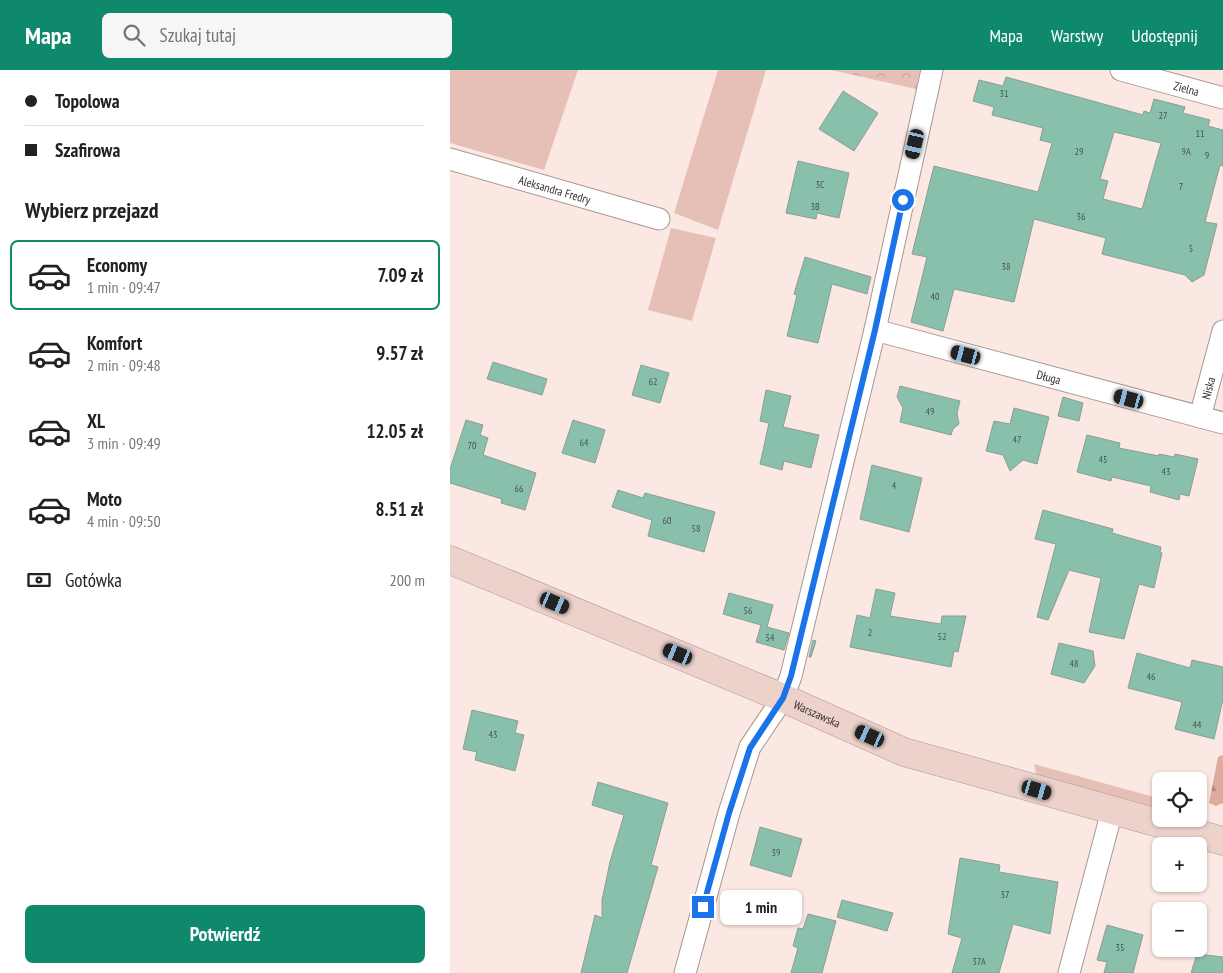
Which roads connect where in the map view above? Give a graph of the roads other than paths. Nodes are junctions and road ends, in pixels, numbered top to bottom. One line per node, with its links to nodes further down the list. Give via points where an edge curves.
1 (932, 70): 6 (street)
2 (1121, 70): 3 (street, Zielna)
3 (1223, 98)
4 (450, 159): 5 (street, Aleksandra Fredry)
5 (659, 219)
6 (875, 330): 8 (street, Długa); 11 (street)
7 (1223, 331): 8 (street, Niska)
8 (1200, 417): 9 (street, Długa)
9 (1223, 423)
10 (450, 560): 11 (main road, Warszawska)
11 (783, 698): 12 (main road, Warszawska, via 904,752); 14 (street, via 750,748)
12 (1112, 811): 13 (main road, Warszawska); 15 (street)
13 (1223, 841)
14 (685, 973)
15 (1069, 973)

